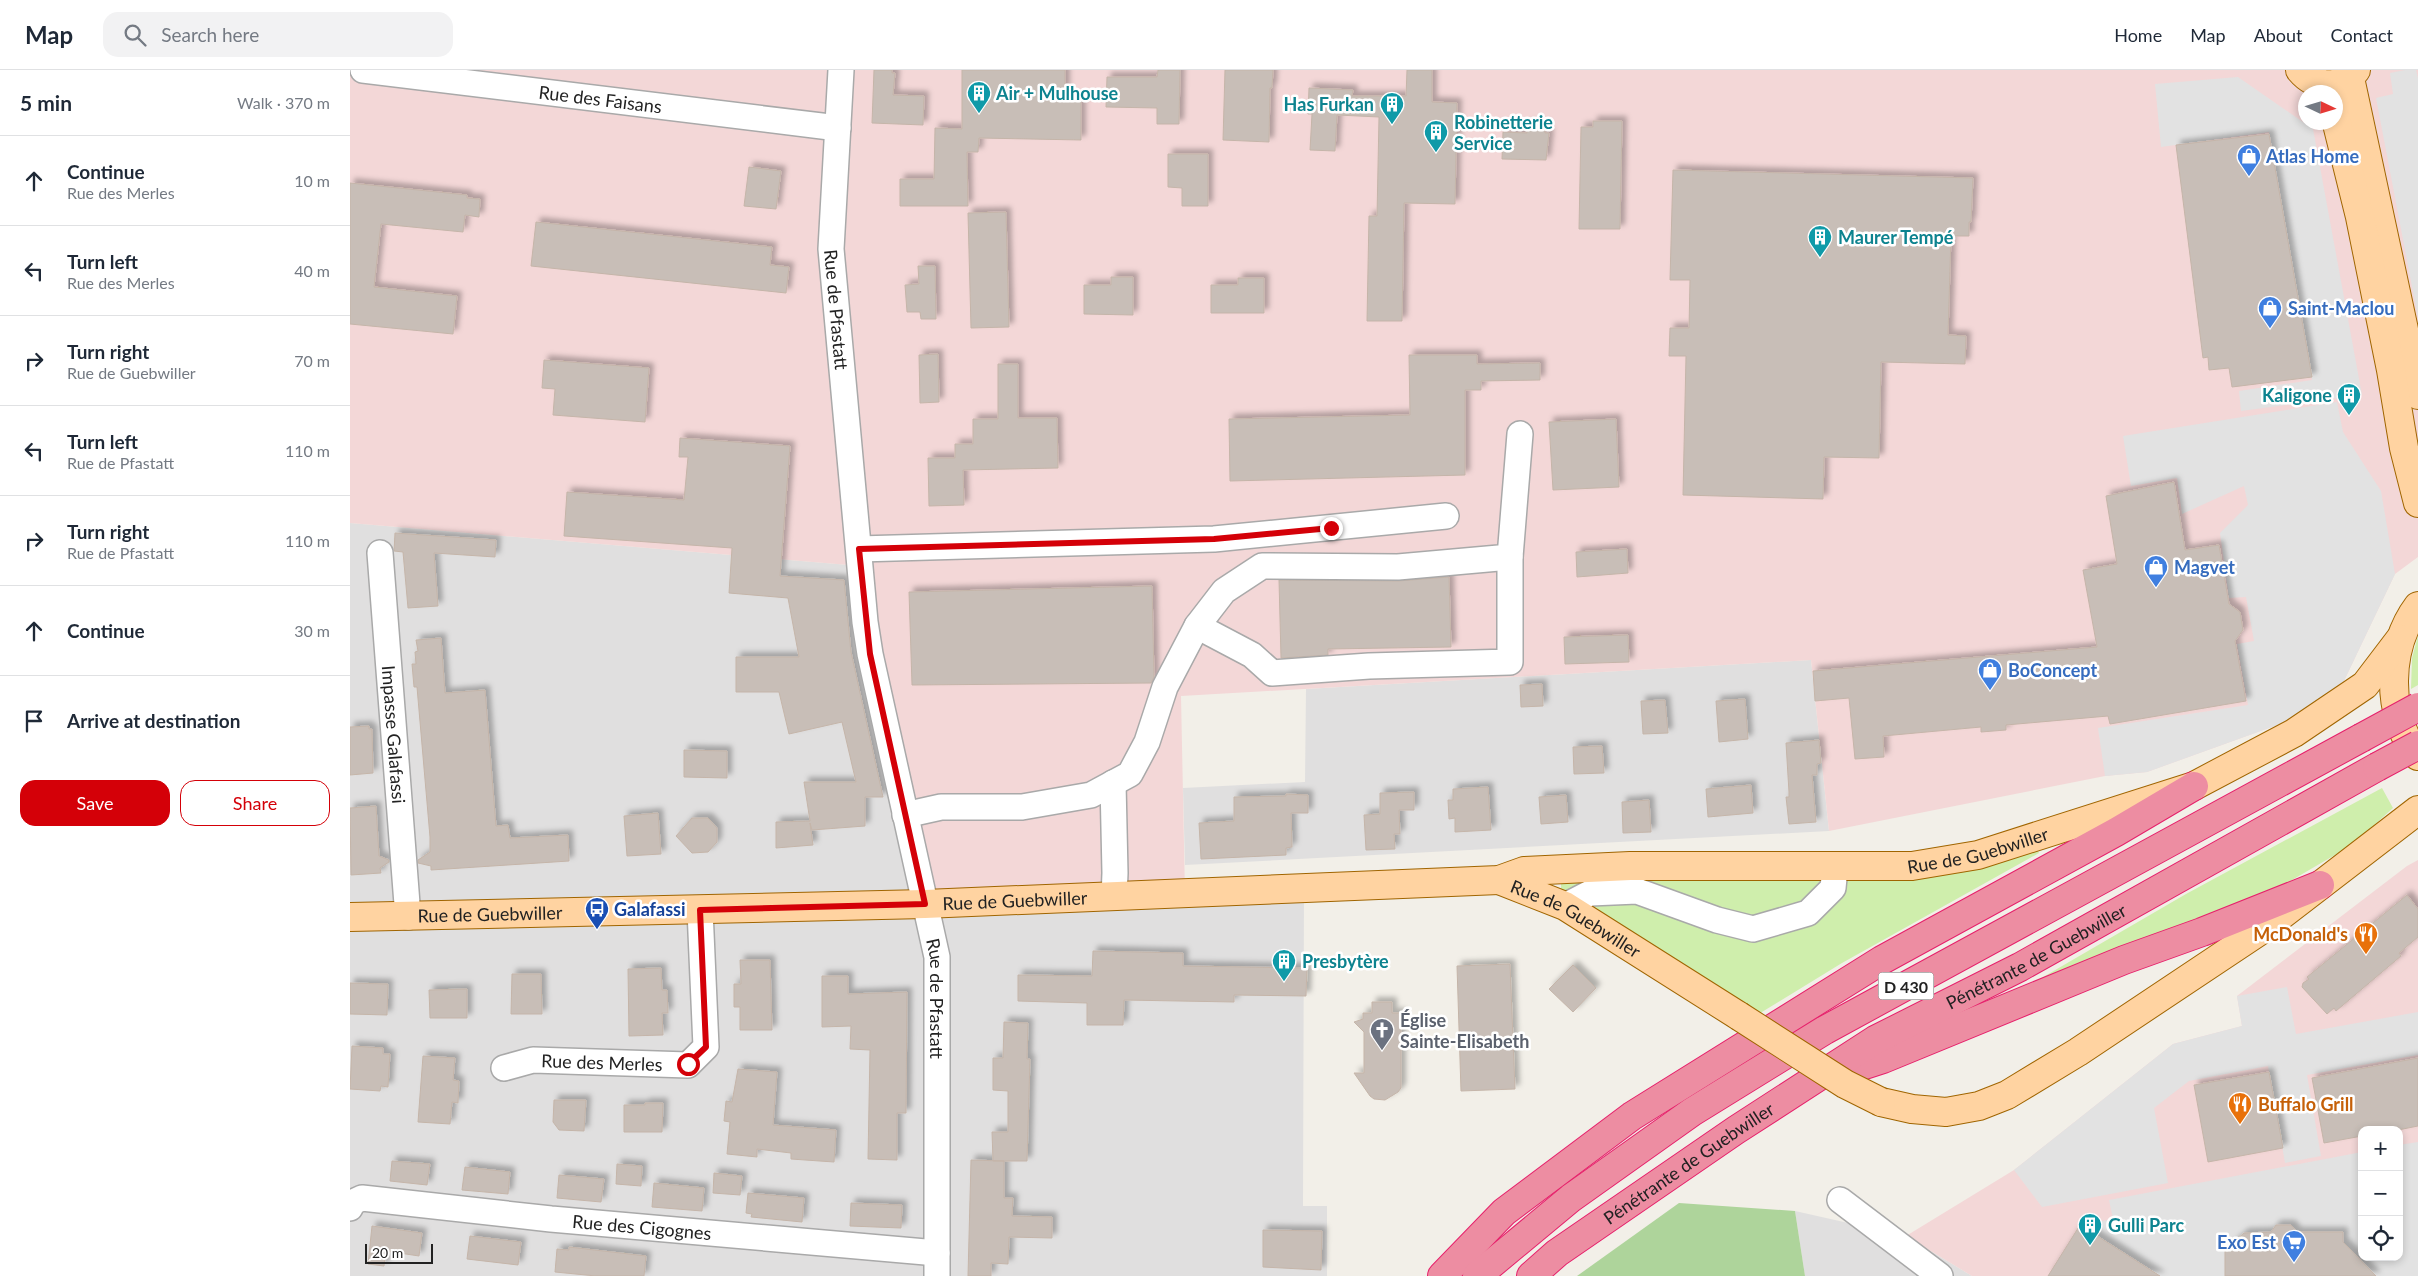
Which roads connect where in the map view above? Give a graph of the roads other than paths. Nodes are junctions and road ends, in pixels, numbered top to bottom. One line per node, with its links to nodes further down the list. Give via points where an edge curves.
1 (363, 70): 5 (street, Rue des Faisans)
2 (841, 70): 5 (street, Rue de Pfastatt)
3 (2353, 74): 4 (main road, via 2331,84); 7 (main road)
4 (2308, 78)
5 (838, 128): 11 (street, Rue de Pfastatt, via 832,249)
6 (2338, 130): 9 (main road, via 2360,217 2404,448)
7 (2418, 394)
8 (1520, 434): 13 (street)
9 (2418, 504)
10 (1446, 516): 11 (street, via 1214,539)
11 (859, 549): 23 (street, Rue de Pfastatt, via 870,654)
12 (380, 553): 32 (street, Impasse Galafassi)
13 (1510, 557): 15 (street, via 1398,567 1262,566 1224,591); 15 (street, via 1510,662 1369,666 1272,673 1252,655)
14 (2418, 606): 16 (main road)
15 (1197, 626): 20 (street, via 1165,687 1147,742 1130,774)
16 (2400, 639): 19 (main road, via 2394,668 2395,697 2401,725); 21 (main road, Rue de Guebwiller, via 2365,686 2294,733)
17 (2418, 707): 39 (highway, D 430, bridge, via 1824,1030 1692,1112 1571,1198)
18 (2418, 744): 34 (highway, Pénétrante de Guebwiller / D 430, bridge, via 2020,967 1875,1040)
19 (2418, 756)
20 (1113, 783): 23 (street, via 1091,795 1022,807 941,807); 27 (street)
21 (2194, 786): 24 (main road, Rue de Guebwiller, via 1978,854 1912,866); 38 (highway, via 1882,960 1632,1116 1504,1212)
22 (2418, 810): 26 (main road, Rue de Guebwiller)
23 (905, 815): 28 (street, Rue de Pfastatt)
24 (1835, 867): 25 (main road, Rue de Guebwiller, via 1620,867 1524,871); 29 (street, via 1833,888 1808,913 1753,929 1717,920 1637,891 1590,893)
25 (1499, 880): 27 (main road, Rue de Guebwiller); 29 (main road, Rue de Guebwiller)
26 (2320, 884): 29 (main road, Rue de Guebwiller, bridge, via 2270,924 2078,1052 2007,1095 1979,1106 1946,1112 1881,1102 1845,1084); 34 (highway, via 1883,1059)
27 (1114, 897): 28 (main road, Rue de Guebwiller)
28 (925, 904): 30 (main road, Rue de Guebwiller); 37 (street, Rue de Pfastatt, via 937,957)
29 (1566, 906)
30 (700, 910): 32 (main road, Rue de Guebwiller); 33 (street, Rue des Merles, via 706,1047 688,1064 533,1060)
31 (350, 917): 32 (main road, Rue de Guebwiller)
32 (408, 917)
33 (504, 1068)
34 (1810, 1082): 40 (highway, Pénétrante de Guebwiller / D 430, via 1557,1253)
35 (1840, 1200): 41 (street)
36 (350, 1208): 37 (street, Rue des Cigognes, via 353,1202 362,1198)
37 (937, 1264)
38 (1442, 1276)
39 (1477, 1276)
40 (1531, 1276)
41 (1940, 1276)

